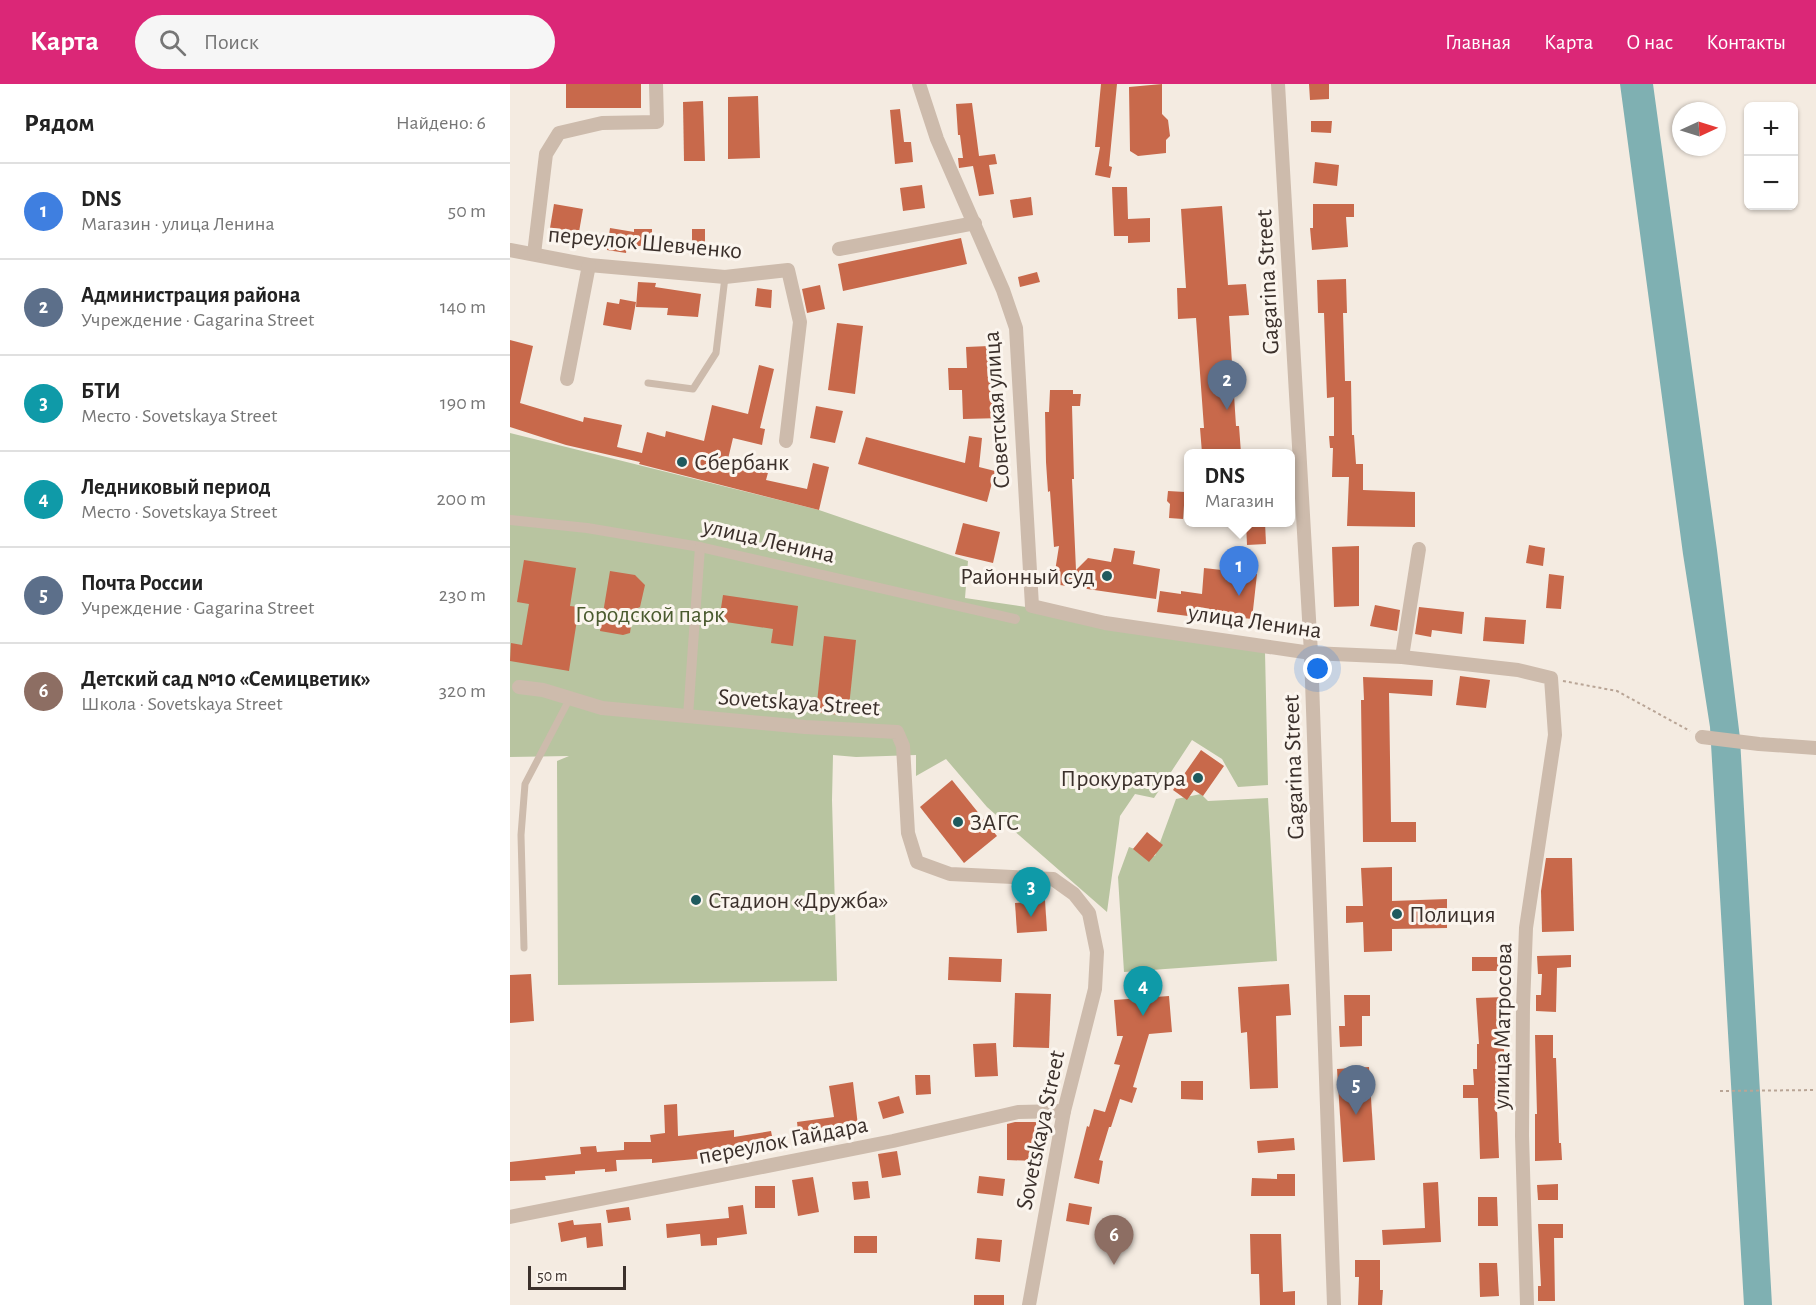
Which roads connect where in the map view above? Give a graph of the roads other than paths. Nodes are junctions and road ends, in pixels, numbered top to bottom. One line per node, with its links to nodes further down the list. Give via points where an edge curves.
1 (656, 84): 7 (street, переулок Шевченко, via 657,122 602,123 559,134 546,154)
2 (919, 84): 4 (street, Советская улица)
3 (1278, 84): 18 (street, Gagarina Street)
4 (975, 223): 5 (street); 16 (street, Советская улица, via 1016,328)
5 (839, 249)
6 (510, 250): 7 (street, переулок Шевченко)
7 (534, 254): 8 (street, переулок Шевченко)
8 (589, 265): 9 (street, переулок Шевченко); 10 (street)
9 (725, 277): 11 (lane, via 716,353 693,388); 12 (street, переулок Шевченко, via 788,270 800,322)
10 (567, 379)
11 (648, 383)
12 (786, 441)
13 (510, 520): 14 (street, улица Ленина)
14 (700, 547): 17 (street, улица Ленина); 23 (street)
15 (1419, 549): 19 (street)
16 (1032, 606): 18 (street, улица Ленина, via 1105,623)
17 (1015, 619)
18 (1311, 653): 19 (street, улица Ленина); 30 (street, Gagarina Street)
19 (1402, 657): 20 (street, улица Ленина, via 1518,670)
20 (1551, 678): 31 (street, улица Матросова, via 1555,735 1526,928 1522,1006)
21 (519, 687): 22 (street, Sovetskaya Street)
22 (570, 698): 23 (street, Sovetskaya Street, via 602,708); 26 (lane, via 525,784 521,835)
23 (688, 716): 27 (street, Sovetskaya Street, via 897,732 903,746 909,833 917,862 950,874 1053,879 1074,894 1089,913 1097,952 1095,989)
24 (1702, 737): 25 (street)
25 (1816, 748)
26 (524, 948)
27 (1064, 1111): 28 (street, переулок Гайдара, via 1018,1112 893,1141); 29 (street, Sovetskaya Street)
28 (510, 1217)
29 (1029, 1305)
30 (1334, 1305)
31 (1527, 1305)

